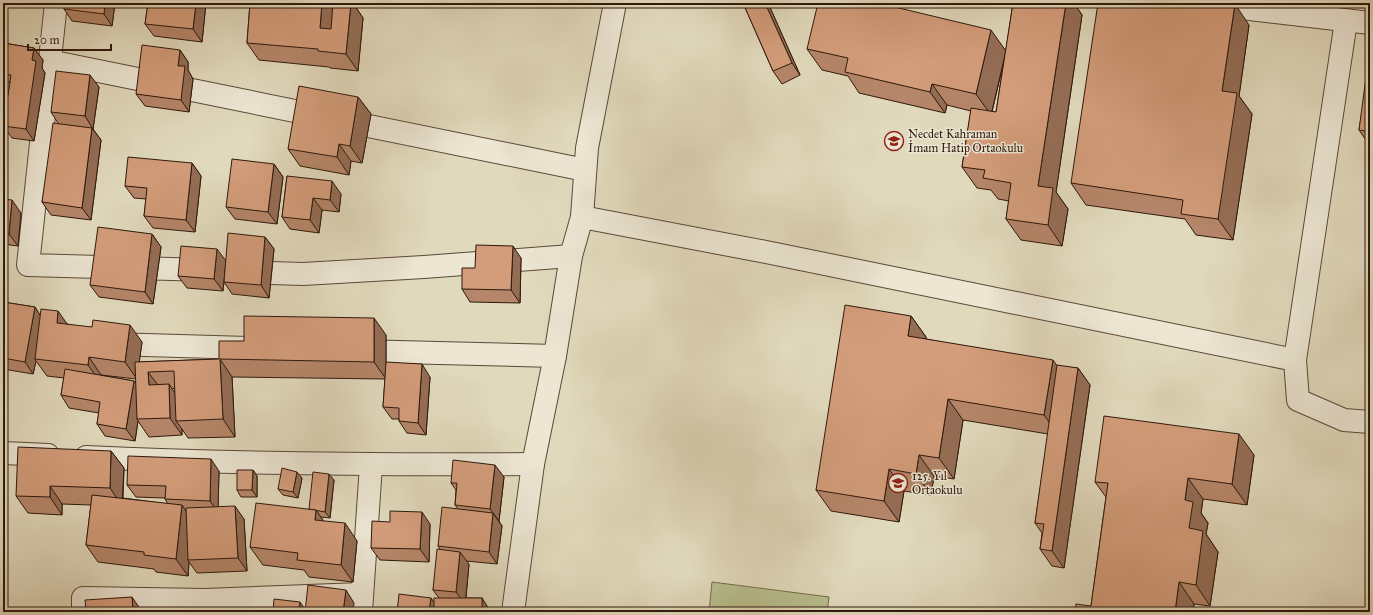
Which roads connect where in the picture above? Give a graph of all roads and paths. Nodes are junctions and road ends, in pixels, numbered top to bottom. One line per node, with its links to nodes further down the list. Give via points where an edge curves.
1 (56, 3): 6 (street)
2 (615, 3): 7 (street)
3 (1198, 3): 4 (street)
4 (1346, 21): 5 (street); 14 (street)
5 (1370, 23)
6 (49, 61): 7 (street); 9 (street, via 28,265 303,274)
7 (585, 170): 8 (street)
8 (582, 216): 9 (street); 14 (street)
9 (571, 256): 13 (street)
10 (90, 344): 11 (street)
11 (271, 349)
12 (334, 350): 13 (street)
13 (555, 356): 17 (street)
14 (1295, 360): 15 (street, via 1298,400 1344,420)
15 (1370, 422)
16 (3, 453): 18 (street, via 152,460)
17 (533, 464): 18 (street); 22 (street)
18 (371, 465): 19 (street)
19 (361, 603): 20 (street)
20 (205, 606): 21 (street, via 83,598)
21 (83, 612)
22 (513, 612)

